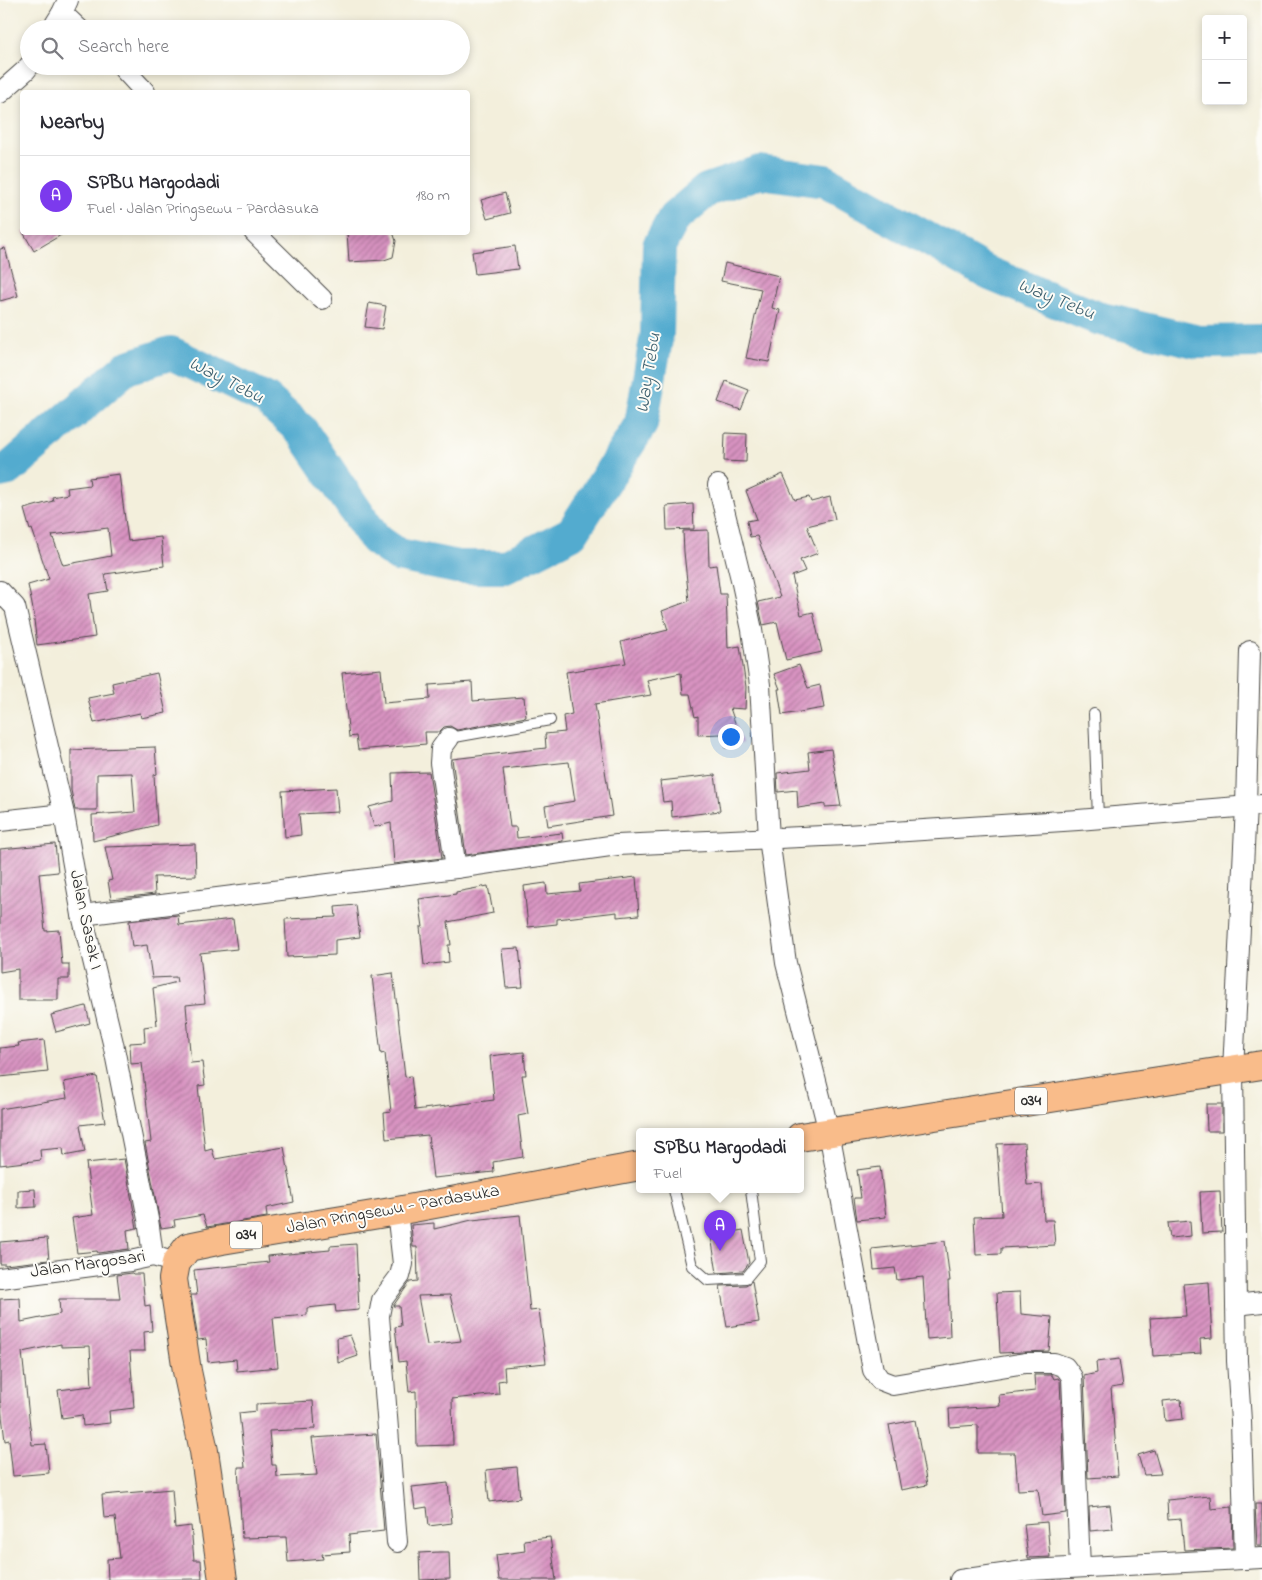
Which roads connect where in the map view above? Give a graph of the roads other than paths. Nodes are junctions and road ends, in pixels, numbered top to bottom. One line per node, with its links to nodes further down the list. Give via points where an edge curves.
1 (21, 75): 4 (street)
2 (129, 75): 3 (street)
3 (143, 90)
4 (0, 94)
5 (257, 235): 6 (street)
6 (322, 299)
7 (718, 485): 17 (street, via 752,630 760,685)
8 (0, 591): 14 (street, Jalan Sasak I, via 15,607)
9 (1250, 651): 13 (street)
10 (1094, 714): 15 (lane)
11 (550, 720): 12 (lane)
12 (448, 738): 18 (street, via 441,749 440,763)
13 (1254, 805): 15 (street); 21 (street)
14 (64, 814): 16 (street); 19 (street, Jalan Sasak I)
15 (1098, 818): 17 (street)
16 (0, 821)
17 (769, 838): 18 (street, via 617,845); 22 (street, via 786,963)
18 (456, 868): 19 (street)
19 (82, 915): 28 (street, Jalan Sasak I, via 113,1043 148,1219)
20 (1262, 1065): 21 (main road, 034)
21 (1233, 1070): 22 (main road, 034); 31 (street)
22 (829, 1132): 23 (main road, 034); 34 (street, via 873,1370 880,1380 893,1385 1026,1363 1065,1366 1072,1377)
23 (804, 1136)
24 (636, 1167): 27 (main road, Jalan Pringsewu - Pardasuka / 034)
25 (675, 1193): 26 (lane, via 692,1266 708,1280 746,1278 760,1261)
26 (751, 1193)
27 (397, 1211): 28 (main road, Jalan Pringsewu - Pardasuka / 034, via 231,1238 188,1247); 32 (street, via 403,1264 400,1276 382,1300 379,1316)
28 (164, 1259): 29 (street, Jalan Margosari); 35 (main road, via 173,1280)
29 (0, 1278)
30 (1262, 1302): 31 (street)
31 (1236, 1305): 33 (street, via 1241,1421)
32 (397, 1542)
33 (1253, 1559): 34 (street)
34 (1080, 1568): 36 (street, via 1030,1570)
35 (224, 1580)
36 (960, 1580)

